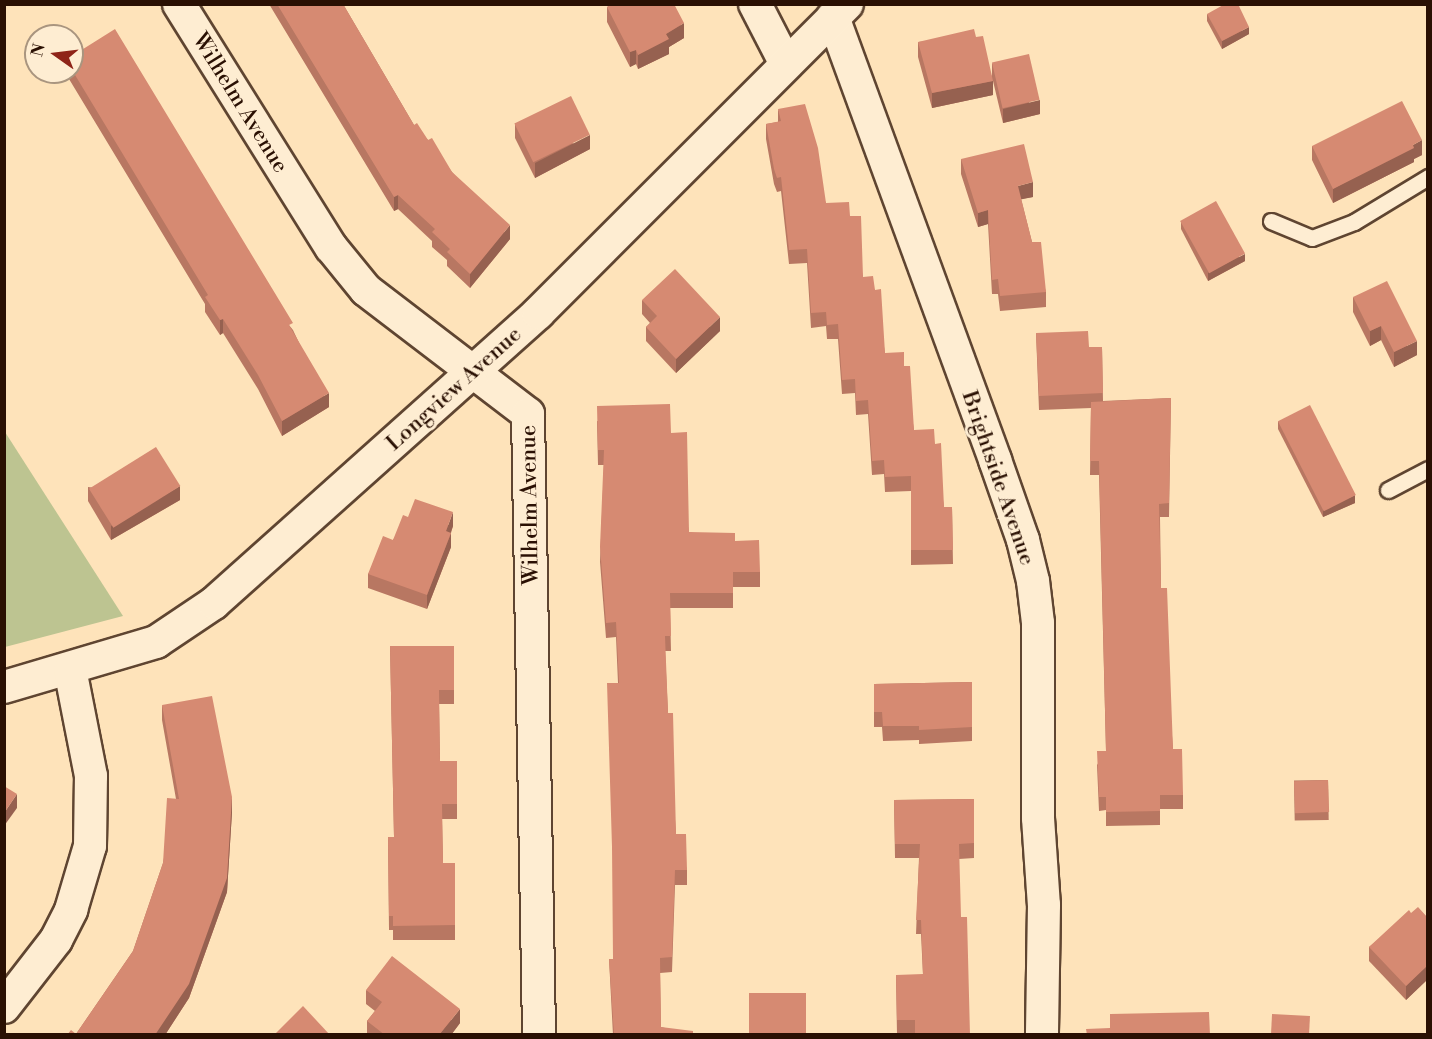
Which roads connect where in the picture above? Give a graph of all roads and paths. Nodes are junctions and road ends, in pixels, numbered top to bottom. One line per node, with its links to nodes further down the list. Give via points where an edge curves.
1 (179, 4): 7 (street, Wilhelm Avenue, via 331,247 366,290)
2 (755, 4): 4 (street)
3 (840, 11): 4 (street, Longview Avenue); 14 (street, Brightside Avenue, via 1002,480 1033,581 1038,623 1038,818 1044,905)
4 (785, 62): 7 (street, Longview Avenue, via 561,290)
5 (1428, 177): 6 (lane, via 1354,222 1312,238)
6 (1271, 221)
7 (472, 374): 10 (street, Longview Avenue, via 179,630 156,642); 13 (street, Wilhelm Avenue, via 528,414)
8 (1428, 469): 9 (lane)
9 (1388, 490)
10 (70, 669): 11 (street, Longview Avenue); 12 (street, via 91,776 90,846 71,910 56,940)
11 (4, 687)
12 (4, 1007)
13 (539, 1035)
14 (1042, 1035)

